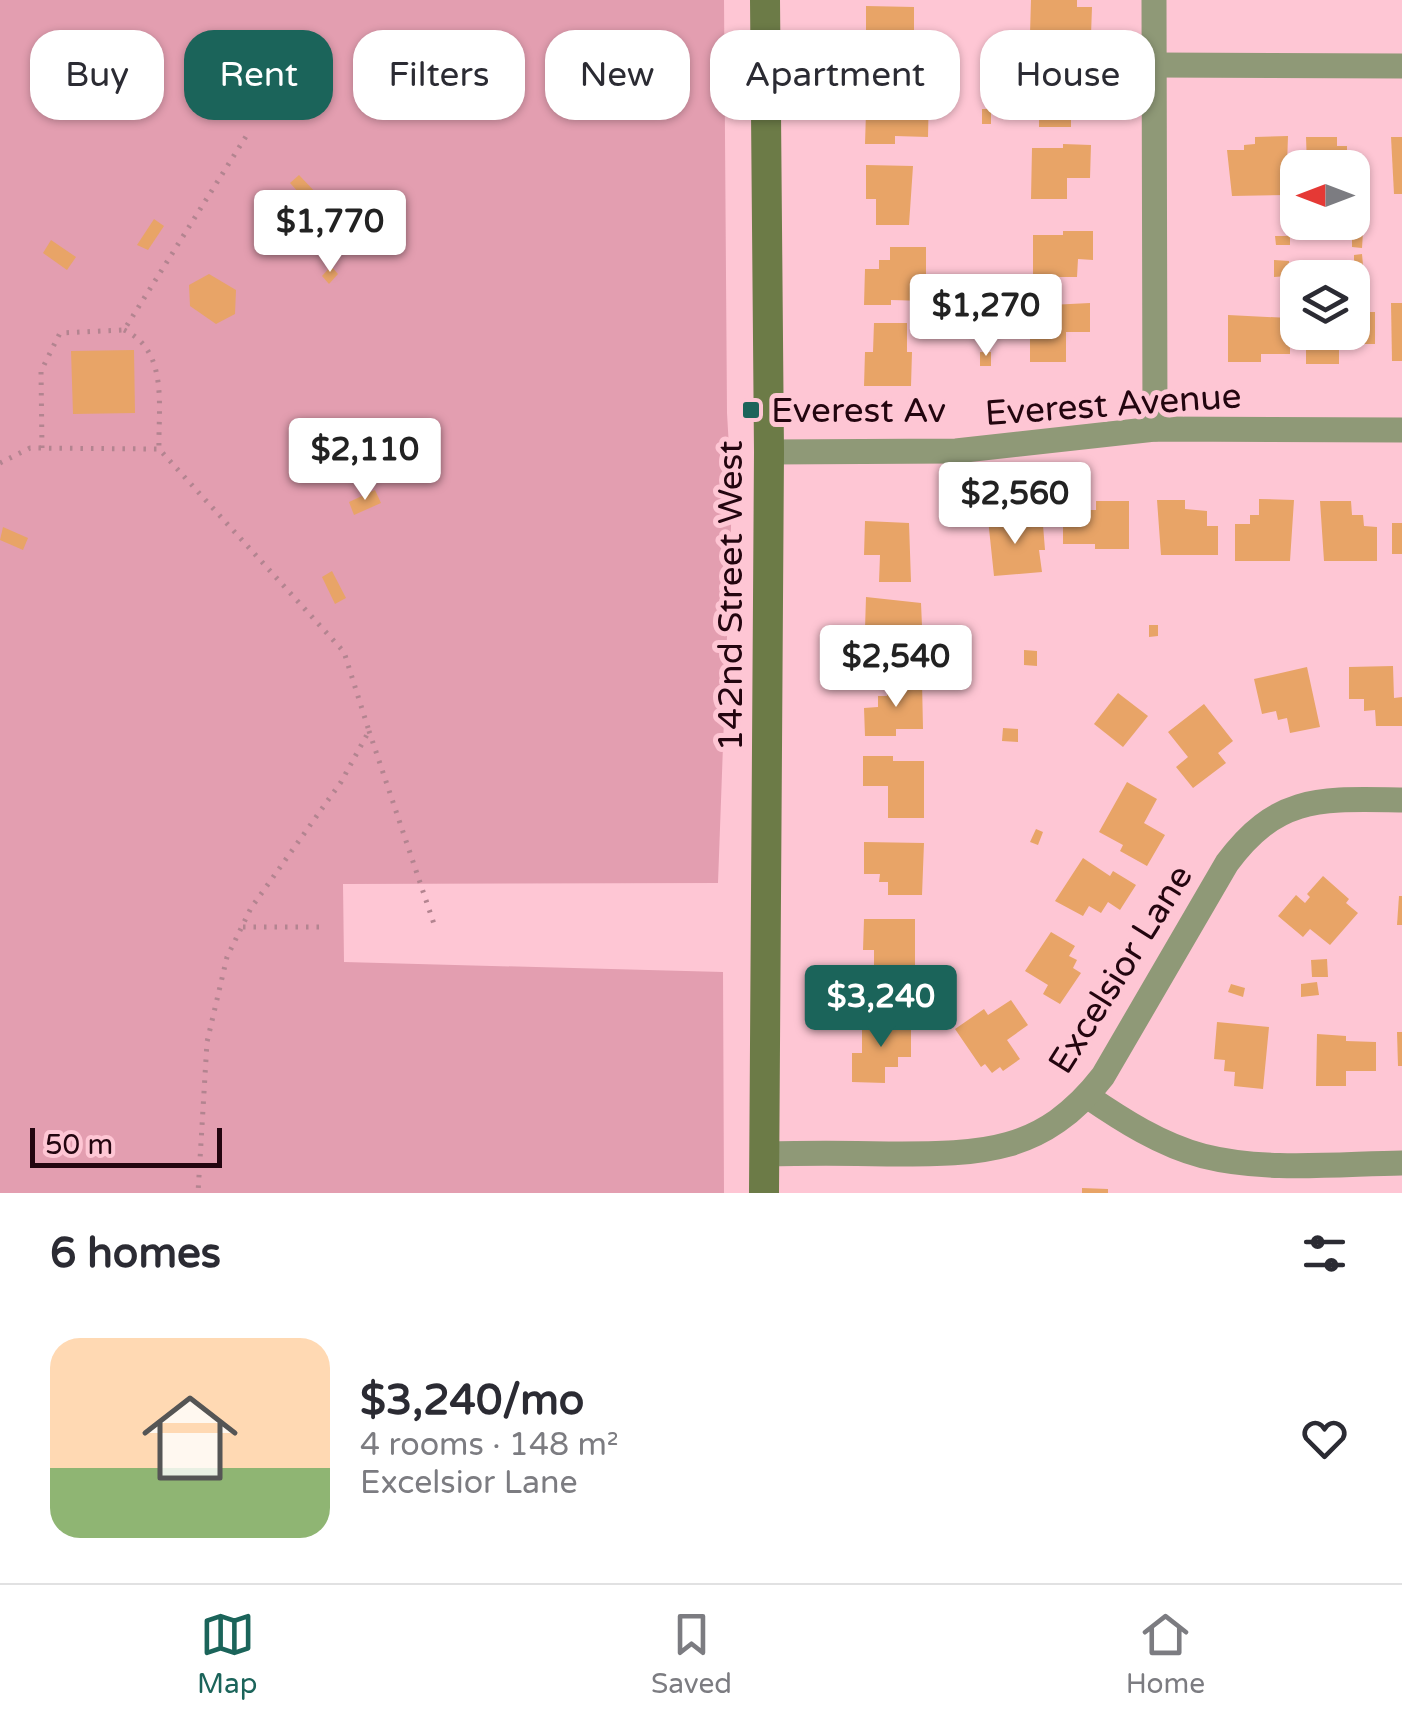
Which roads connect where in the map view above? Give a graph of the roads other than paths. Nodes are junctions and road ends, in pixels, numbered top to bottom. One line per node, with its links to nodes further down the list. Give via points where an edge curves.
1 (765, 0): 7 (street, 142nd Street West)
2 (1154, 0): 3 (street)
3 (1156, 65): 4 (street); 5 (street)
4 (1402, 66)
5 (1154, 429): 6 (street, Everest Avenue); 7 (street, Everest Avenue, via 956,451)
6 (1402, 430)
7 (769, 452): 10 (street, 142nd Street West)
8 (1402, 800): 9 (street, Excelsior Lane, via 1300,805 1247,836)
9 (1088, 1096): 10 (street, Excelsior Lane, via 1038,1133 982,1152); 11 (street, via 1138,1128 1204,1156 1273,1164)
10 (764, 1154): 12 (street, 142nd Street West)
11 (1402, 1163)
12 (764, 1193)

